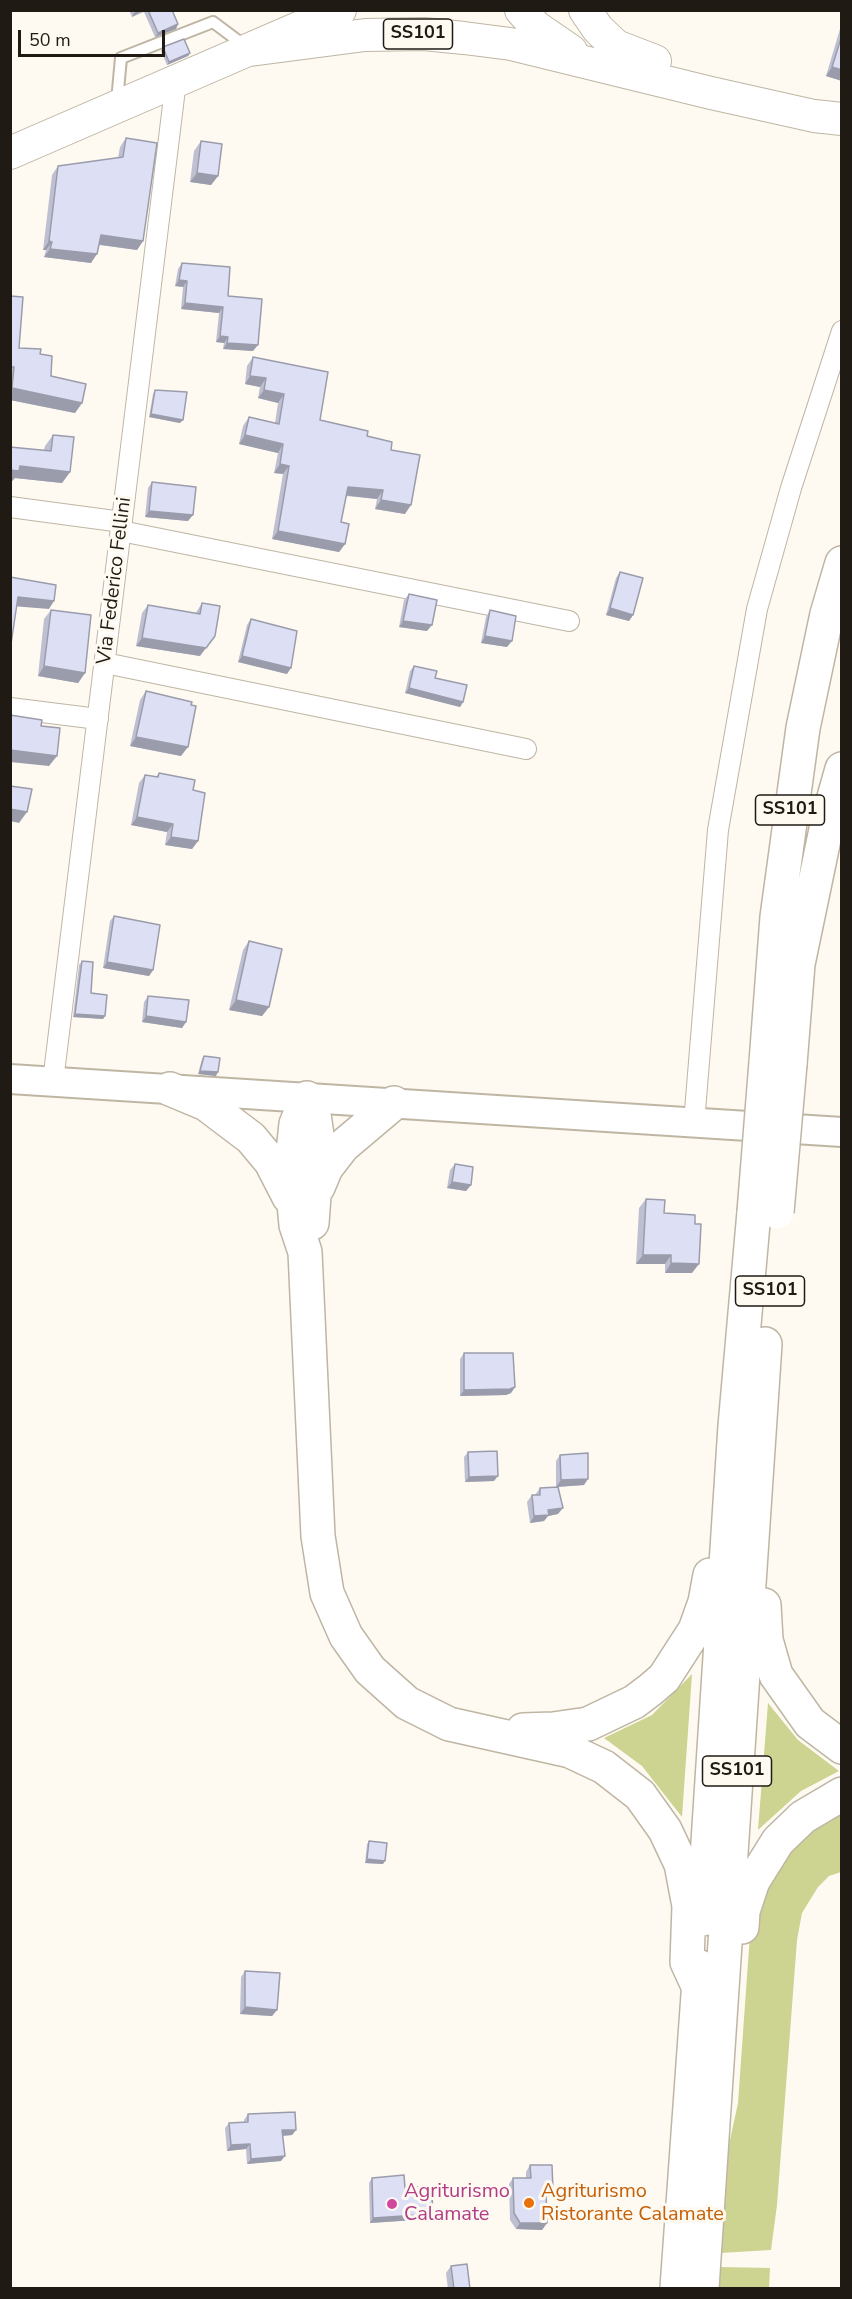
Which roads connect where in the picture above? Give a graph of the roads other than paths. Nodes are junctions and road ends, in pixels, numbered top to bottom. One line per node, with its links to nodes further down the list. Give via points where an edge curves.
1 (340, 10): 4 (main road)
2 (521, 10): 5 (main road, via 536,27)
3 (585, 10): 7 (main road, via 616,46 674,66)
4 (250, 50): 5 (main road, SS101, via 365,35 424,34 511,44); 6 (main road); 8 (lane, via 213,22 121,58)
5 (584, 60): 7 (main road, SS101)
6 (176, 81): 8 (main road); 13 (street, Via Federico Fellini)
7 (711, 93): 9 (main road, SS101)
8 (116, 107): 10 (main road)
9 (832, 121)
10 (10, 153)
11 (842, 331): 27 (street, via 790,488 757,609 718,830)
12 (10, 507): 13 (street)
13 (121, 526): 15 (street); 16 (street, Via Federico Fellini)
14 (842, 563): 21 (highway, SS101, via 802,728 777,917)
15 (569, 621)
16 (105, 663): 18 (street, Via Federico Fellini); 19 (street)
17 (10, 708): 18 (street)
18 (98, 719): 23 (street, Via Federico Fellini)
19 (526, 749)
20 (842, 769): 21 (highway, SS101, via 826,826)
21 (778, 1063): 30 (highway, SS101, bridge)
22 (10, 1078): 23 (main road)
23 (53, 1081): 24 (main road)
24 (170, 1089): 25 (main road); 29 (highway, via 206,1104 251,1138)
25 (307, 1098): 26 (main road); 29 (highway, via 318,1142)
26 (394, 1103): 27 (main road); 29 (highway, via 343,1146)
27 (694, 1123): 28 (main road)
28 (842, 1132)
29 (304, 1201): 33 (highway, via 312,1226 306,1252 318,1536 327,1593 346,1636 384,1683 406,1702 449,1724)
30 (765, 1212): 31 (highway, SS101); 32 (highway, SS101)
31 (762, 1388): 34 (highway, via 773,1470 764,1608 770,1658 797,1708); 37 (highway, SS101)
32 (735, 1426): 33 (highway, via 714,1497 710,1580 705,1602 695,1630 664,1678 634,1702 588,1724); 36 (highway, SS101)
33 (482, 1731): 36 (highway, via 570,1751 604,1767 640,1795 665,1830 681,1864 689,1906 687,1962)
34 (842, 1748)
35 (842, 1794): 37 (highway, via 819,1805 789,1828 760,1867 748,1894 743,1911 729,2100)
36 (699, 1988): 38 (highway, SS101)
37 (711, 2154): 39 (highway, SS101)
38 (677, 2289)
39 (702, 2289)

